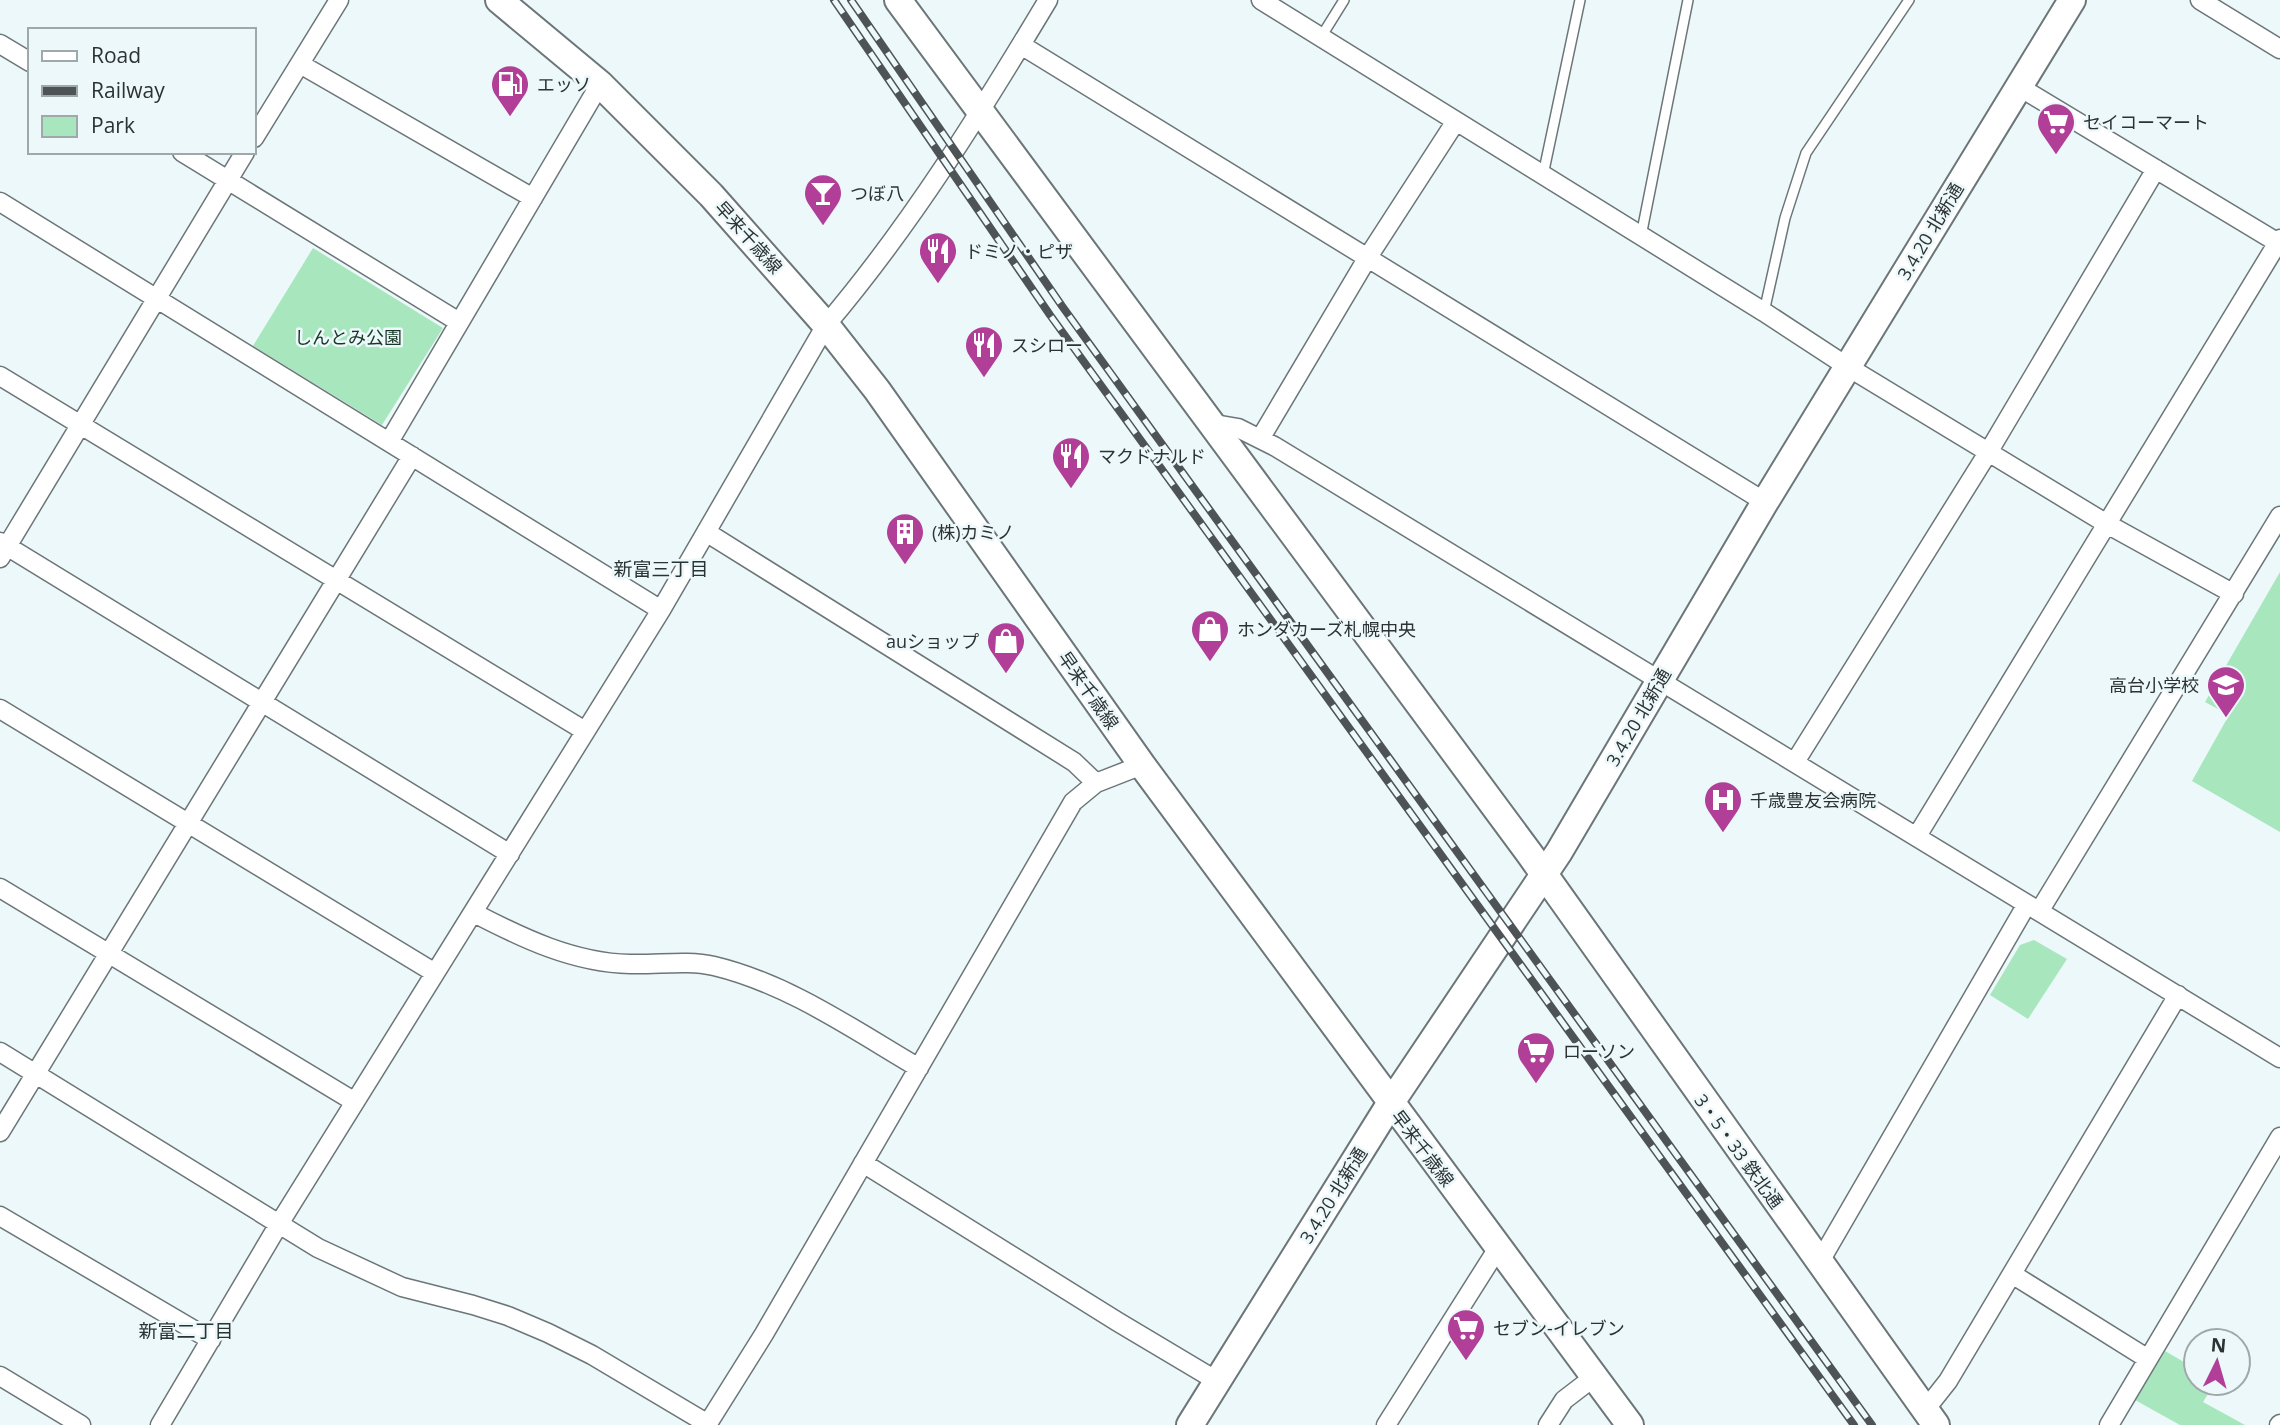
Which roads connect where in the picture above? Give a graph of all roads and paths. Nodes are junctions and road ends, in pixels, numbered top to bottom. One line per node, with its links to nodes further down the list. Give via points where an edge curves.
1 (339, 0): 17 (street)
2 (499, 0): 18 (street, 早来千歳線)
3 (898, 0): 20 (street, 3・5・33 鉄北通)
4 (1048, 0): 14 (street)
5 (1261, 0): 12 (street)
6 (1344, 0): 12 (lane)
7 (1580, 0): 26 (lane)
8 (1688, 0): 30 (lane)
9 (1909, 0): 34 (lane, via 1806,153 1785,218)
10 (2072, 0): 19 (street, 3.4.20 北新通)
11 (2200, 0): 15 (street)
12 (1321, 37): 21 (street)
13 (0, 44): 16 (street)
14 (1021, 46): 20 (street); 32 (street)
15 (2280, 50)
16 (28, 61)
17 (300, 64): 22 (street); 28 (street)
18 (600, 84): 28 (street); 36 (street, 早来千歳線, via 711,195)
19 (2018, 86): 25 (street); 37 (street, 3.4.20 北新通)
20 (980, 113): 36 (street); 39 (street, 3・5・33 鉄北通)
21 (1456, 121): 26 (street); 32 (street)
22 (256, 135)
23 (185, 154): 27 (street)
24 (244, 154): 27 (street)
25 (2156, 169): 31 (street); 43 (street)
26 (1543, 175): 30 (street)
27 (228, 180): 33 (street); 35 (street)
28 (533, 198): 35 (street)
29 (0, 202): 33 (street)
30 (1641, 236): 34 (street)
31 (2279, 242): 47 (street)
32 (1368, 257): 41 (street); 45 (street)
33 (156, 298): 40 (street); 42 (street)
34 (1764, 312): 37 (street)
35 (460, 322): 42 (street)
36 (826, 325): 48 (street); 58 (street, 早来千歳線, via 885,401)
37 (1848, 367): 43 (street); 45 (street, 3.4.20 北新通)
38 (0, 376): 40 (street)
39 (1209, 423): 41 (street, via 1238,428); 63 (street, 3・5・33 鉄北通)
40 (81, 425): 49 (street); 50 (street)
41 (1261, 439): 53 (street)
42 (389, 442): 44 (street)
43 (1989, 451): 47 (street); 57 (street)
44 (412, 456): 50 (street); 52 (street)
45 (1765, 502): 53 (street, 3.4.20 北新通)
46 (2280, 516): 51 (street)
47 (2107, 524): 51 (street); 61 (street)
48 (706, 532): 52 (street); 59 (street, via 1074,762)
49 (3, 549): 54 (street)
50 (338, 580): 54 (street); 56 (street)
51 (2234, 594): 65 (street)
52 (661, 610): 56 (street)
53 (1660, 680): 57 (street); 63 (street, 3.4.20 北新通)
54 (264, 702): 60 (street); 62 (street)
55 (0, 709): 60 (street)
56 (585, 731): 62 (street)
57 (1795, 762): 61 (street)
58 (1142, 765): 59 (street); 75 (street, 早来千歳線)
59 (1096, 783): 72 (street, via 1073,802)
60 (190, 823): 67 (street); 68 (street)
61 (1917, 836): 65 (street)
62 (510, 855): 66 (street)
63 (1543, 876): 75 (street, 3.4.20 北新通); 82 (street, 3・5・33 鉄北通)
64 (0, 888): 67 (street)
65 (2034, 907): 69 (street); 82 (street)
66 (474, 913): 68 (street); 72 (street, via 520,937 588,959 713,966 756,979 794,995)
67 (110, 954): 73 (street); 74 (street)
68 (435, 974): 74 (street)
69 (2178, 995): 71 (street); 83 (street)
70 (0, 1052): 73 (street)
71 (2280, 1058)
72 (919, 1068): 78 (street)
73 (36, 1074): 76 (street); 80 (street)
74 (355, 1102): 80 (street)
75 (1390, 1104): 81 (street, 早来千歳線); 88 (street, 3.4.20 北新通)
76 (0, 1132)
77 (2280, 1138): 85 (street)
78 (863, 1163): 88 (street); 90 (street)
79 (0, 1216): 84 (street)
80 (278, 1224): 84 (street); 90 (street, via 402,1287 485,1308 548,1333)
81 (1498, 1248): 87 (street, 早来千歳線); 94 (street)
82 (1819, 1263): 89 (street, 3・5・33 鉄北通)
83 (2012, 1274): 85 (street); 89 (street)
84 (211, 1340): 92 (street)
85 (2148, 1359): 97 (street)
86 (0, 1376): 91 (street)
87 (1594, 1377): 95 (street, via 1564,1400); 96 (street, 早来千歳線)
88 (1217, 1381): 93 (street, 3.4.20 北新通)
89 (1931, 1417)
90 (708, 1424)
91 (81, 1425)
92 (160, 1425)
93 (1190, 1425)
94 (1386, 1425)
95 (1548, 1425)
96 (1630, 1425)
97 (2109, 1425)

